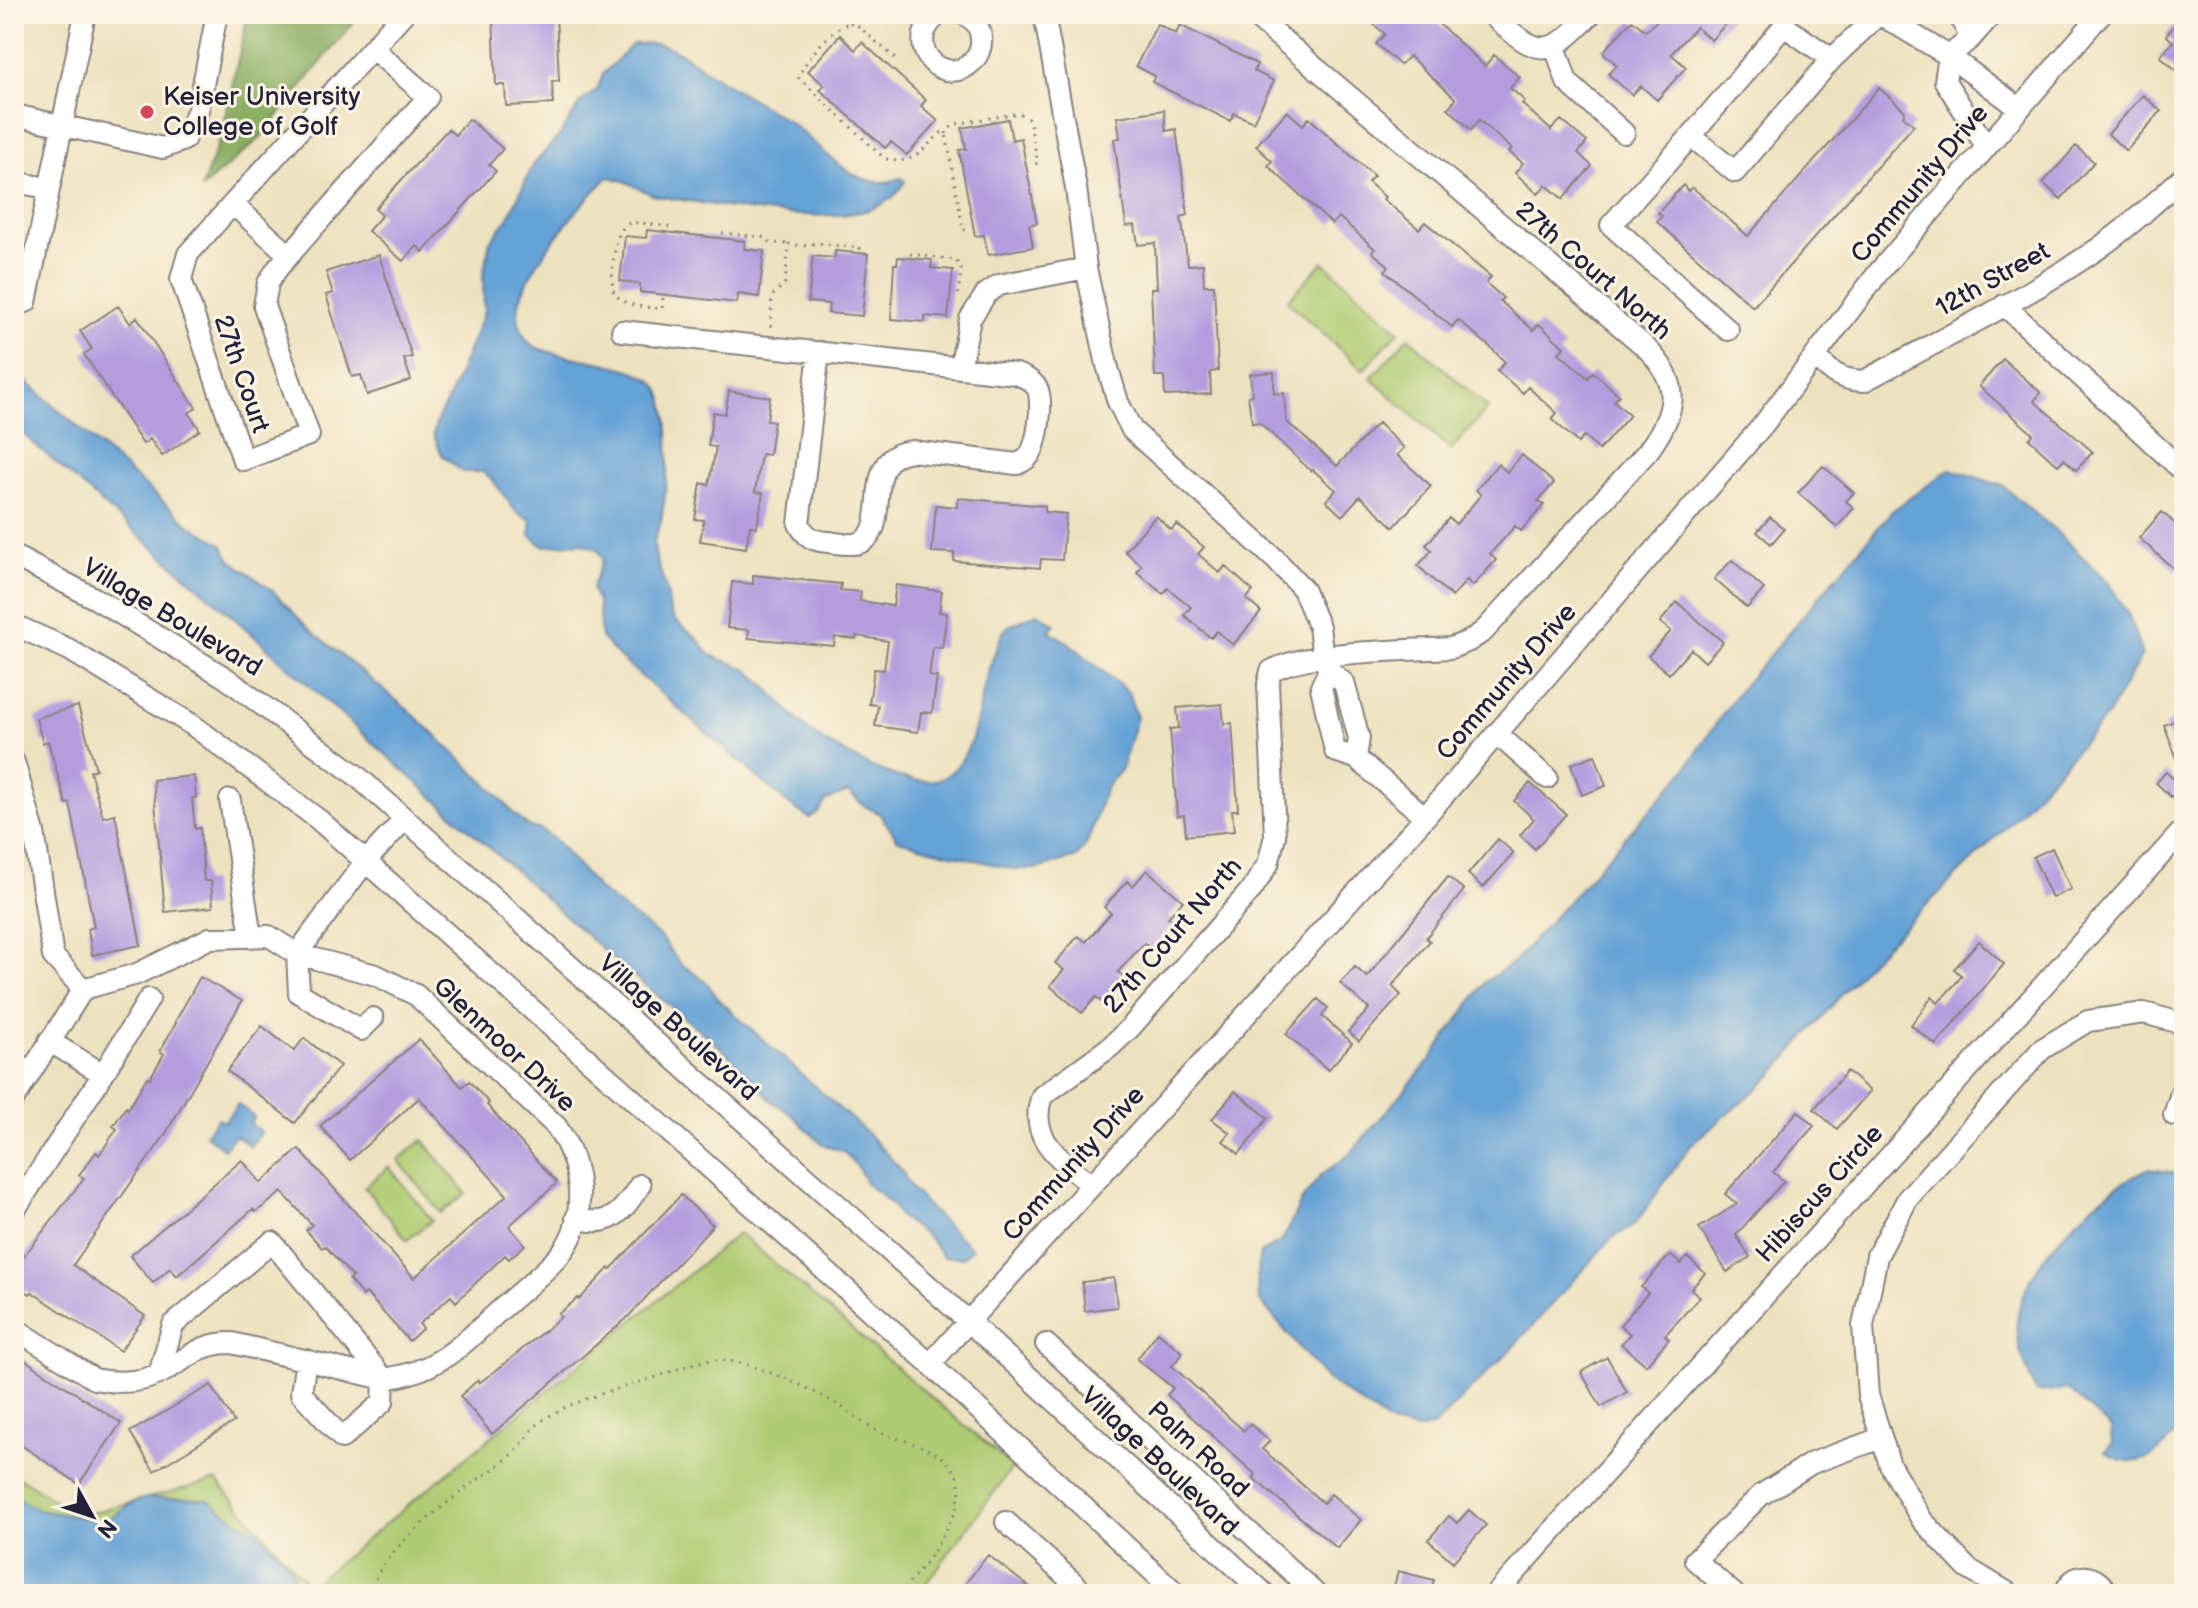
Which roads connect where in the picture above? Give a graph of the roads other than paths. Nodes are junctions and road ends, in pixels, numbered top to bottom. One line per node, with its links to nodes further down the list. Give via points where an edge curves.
1 (85, 14): 20 (street)
2 (217, 14): 20 (street, via 198,110 184,140 163,148)
3 (403, 14): 15 (street)
4 (939, 14): 5 (street, via 922,35 923,49 930,62 955,71 969,66 982,41 979,27)
5 (964, 14)
6 (1044, 14): 29 (street)
7 (1252, 14): 40 (street, 27th Court North, via 1642,344 1656,357 1674,394 1662,431 1648,451 1484,631 1451,648)
8 (1491, 14): 14 (street, via 1527,44)
9 (1591, 14): 14 (street)
10 (1958, 14): 13 (street)
11 (1992, 14): 13 (street)
12 (2101, 14): 18 (street, Community Drive)
13 (1971, 38): 16 (street)
14 (1555, 46): 21 (street, via 1567,82)
15 (372, 48): 27 (street); 28 (street, via 428,97)
16 (1949, 56): 17 (street, via 1879,14); 18 (street); 23 (street, via 1945,81)
17 (1832, 59): 22 (street, via 1784,26); 22 (street, via 1735,172)
18 (2019, 108): 23 (street, Community Drive)
19 (14, 115): 20 (street)
20 (61, 125): 26 (street)
21 (1624, 133)
22 (1691, 136): 32 (street, via 1611,225)
23 (1986, 146): 35 (street, Community Drive, via 1878,273)
24 (2184, 176): 31 (street, 12th Street, via 2101,246)
25 (14, 182): 26 (street)
26 (48, 188): 30 (street)
27 (233, 204): 28 (street); 28 (street, 27th Court, via 188,254 181,279 243,460 309,435 264,306 268,283)
28 (289, 255)
29 (1086, 268): 36 (street, via 999,285 986,294 970,319); 40 (street, via 1107,365 1132,430 1303,589 1319,627)
30 (26, 302)
31 (2004, 305): 35 (street, 12th Street, via 1864,381 1835,375); 37 (street)
32 (1728, 330)
33 (622, 331): 34 (street)
34 (819, 352): 36 (street); 36 (street, via 799,524 805,536 818,542 857,544 869,538 883,468 899,452 1017,464 1029,457 1041,404 1038,390 1016,374)
35 (1816, 356): 41 (street, Community Drive)
36 (960, 368)
37 (2184, 472)
38 (14, 556): 46 (street, Village Boulevard, via 226,678 333,757)
39 (14, 625): 48 (street, via 68,649 194,726 285,793)
40 (1326, 663): 45 (street, via 1344,683 1359,738 1356,758); 60 (street, 27th Court North, via 1284,663 1271,671 1275,836 1261,877 1130,1028 1042,1096 1042,1136)
41 (1497, 734): 43 (street); 45 (street, Community Drive)
42 (14, 762): 51 (street, via 34,832 53,956)
43 (1547, 778)
44 (230, 800): 49 (street)
45 (1425, 817): 60 (street, Community Drive)
46 (404, 820): 48 (street); 64 (street, Village Boulevard)
47 (2184, 829): 77 (street, Hibiscus Circle)
48 (365, 862): 50 (street); 68 (street)
49 (251, 937): 50 (street, Glenmoor Drive, via 269,936); 51 (street, Glenmoor Drive, via 210,938 137,974)
50 (297, 954): 53 (street, via 299,993 361,1030); 63 (street, Glenmoor Drive, via 376,975 416,995 544,1115 564,1138 575,1164)
51 (83, 989): 55 (street)
52 (149, 999): 56 (street)
53 (373, 1018)
54 (2184, 1024): 71 (street, via 2144,1013 2088,1021 2042,1049 1908,1198 1877,1256 1863,1326 1868,1395)
55 (49, 1041): 56 (street); 58 (street)
56 (103, 1074): 62 (street)
57 (2184, 1084): 59 (street)
58 (14, 1099)
59 (2174, 1115)
60 (1090, 1184): 64 (street, Community Drive)
61 (640, 1185): 63 (street, via 615,1216 603,1222)
62 (14, 1211)
63 (576, 1218): 70 (street, Glenmoor Drive, via 559,1256 454,1353 428,1368)
64 (968, 1321): 68 (street, Community Drive); 75 (street, Village Boulevard)
65 (14, 1328): 69 (street, Glenmoor Drive, via 94,1379 120,1382)
66 (1046, 1344): 76 (street, Palm Road)
67 (306, 1360): 69 (street, Glenmoor Drive, via 218,1343 193,1351); 70 (street, Glenmoor Drive); 70 (street, via 301,1393 342,1438 383,1402)
68 (930, 1364): 74 (street)
69 (159, 1374): 70 (street, via 173,1325 272,1242)
70 (384, 1379)
71 (1881, 1438): 78 (street, via 1812,1463 1761,1495 1695,1560); 79 (street, via 1890,1465 1922,1520 1967,1568)
72 (1006, 1522): 73 (street, via 1077,1586)
73 (1079, 1594)
74 (1177, 1594)
75 (1265, 1594)
76 (1316, 1594)
77 (1496, 1594)
78 (1734, 1594)
79 (2010, 1594)
80 (2065, 1594): 81 (street, via 2083,1576 2102,1583)
81 (2107, 1594)

